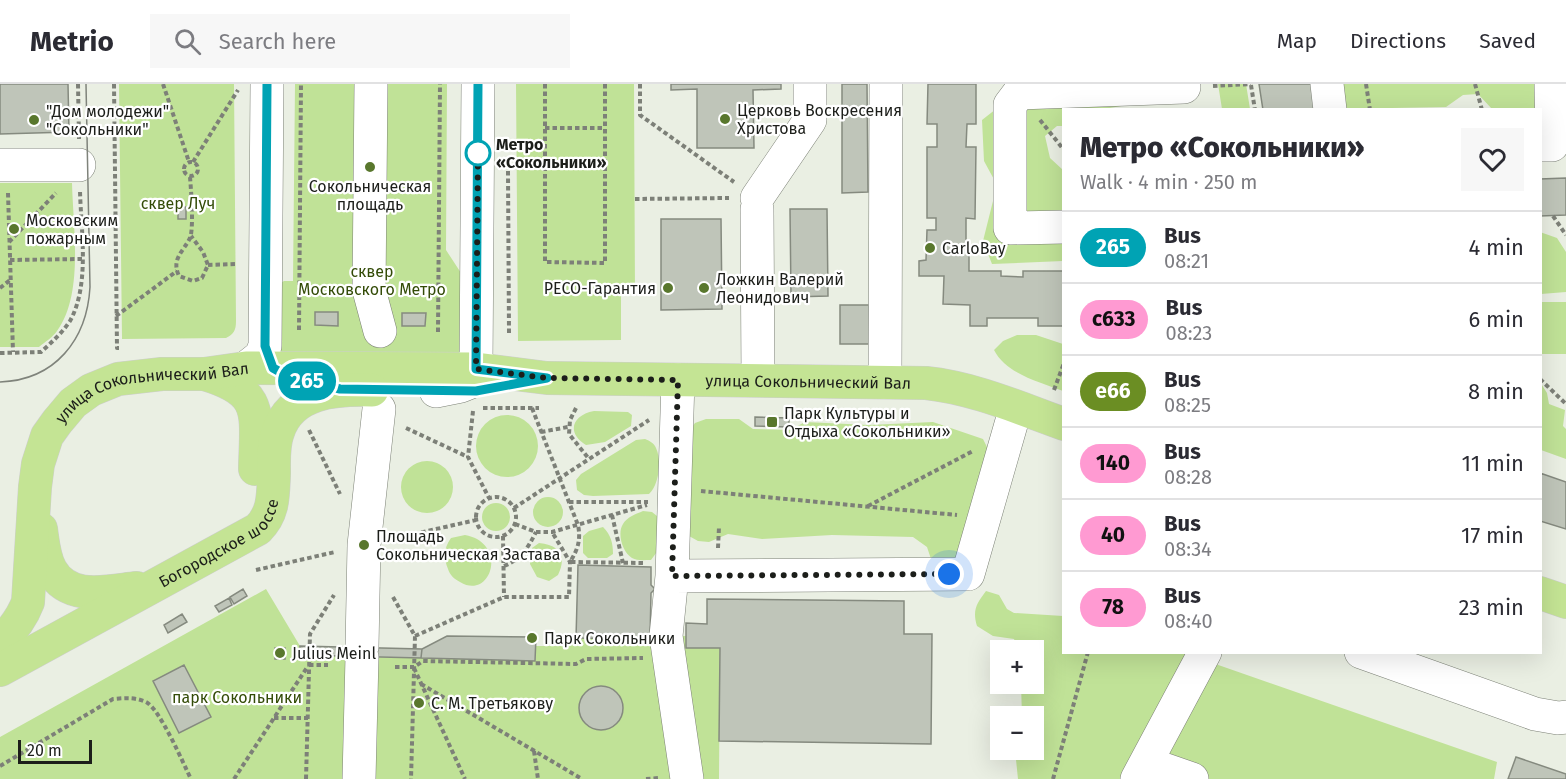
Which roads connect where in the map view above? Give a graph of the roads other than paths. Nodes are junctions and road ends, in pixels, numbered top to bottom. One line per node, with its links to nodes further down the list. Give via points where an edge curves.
1 (267, 84): 15 (street)
2 (371, 84): 14 (street, via 369,290)
3 (478, 84): 16 (street)
4 (810, 84): 18 (street, via 810,120 757,204)
5 (886, 84): 19 (street)
6 (1327, 84): 9 (street)
7 (1551, 84): 10 (street, via 1552,145)
8 (1192, 92): 13 (street, via 1019,93 1010,105 1010,228)
9 (1330, 108)
10 (1542, 145)
11 (4, 165): 12 (street)
12 (71, 165)
13 (1062, 227)
14 (380, 331)
15 (262, 353): 16 (main road, улица Сокольнический Вал); 17 (main road, улица Сокольнический Вал); 20 (street, via 289,377)
16 (476, 369): 21 (street, via 471,382); 22 (main road, улица Сокольнический Вал)
17 (204, 374): 27 (main road, улица Сокольнический Вал, via 118,379 73,403 47,436 38,464); 28 (main road, via 247,394 255,410 253,508 251,522)
18 (758, 380): 19 (main road, улица Сокольнический Вал); 23 (main road, улица Сокольнический Вал)
19 (885, 382): 25 (main road, улица Сокольнический Вал, via 948,385)
20 (340, 389): 24 (main road, Богородское шоссе); 28 (main road, Богородское шоссе, via 306,399 283,421 275,443 270,513 258,529)
21 (436, 390): 22 (main road, улица Сокольнический Вал); 24 (main road, улица Сокольнический Вал)
22 (545, 393): 23 (main road, улица Сокольнический Вал)
23 (677, 394): 29 (street, via 667,499)
24 (377, 404): 39 (street, via 364,545)
25 (1013, 420): 26 (main road, улица Сокольнический Вал); 29 (street, via 968,574)
26 (1062, 424)
27 (34, 498): 30 (main road, via 46,557 62,584 86,593); 33 (main road, via 28,602 18,622)
28 (240, 539): 30 (main road, Богородское шоссе)
29 (672, 569): 40 (street, via 666,636)
30 (154, 585): 36 (main road, Богородское шоссе)
31 (1542, 594): 32 (main road)
32 (1566, 602)
33 (0, 642)
34 (1204, 654): 38 (street)
35 (1367, 654): 37 (street, via 1535,714)
36 (0, 670)
37 (1566, 717)
38 (1141, 771): 41 (street)
39 (359, 779)
40 (687, 779)
41 (1192, 779)

